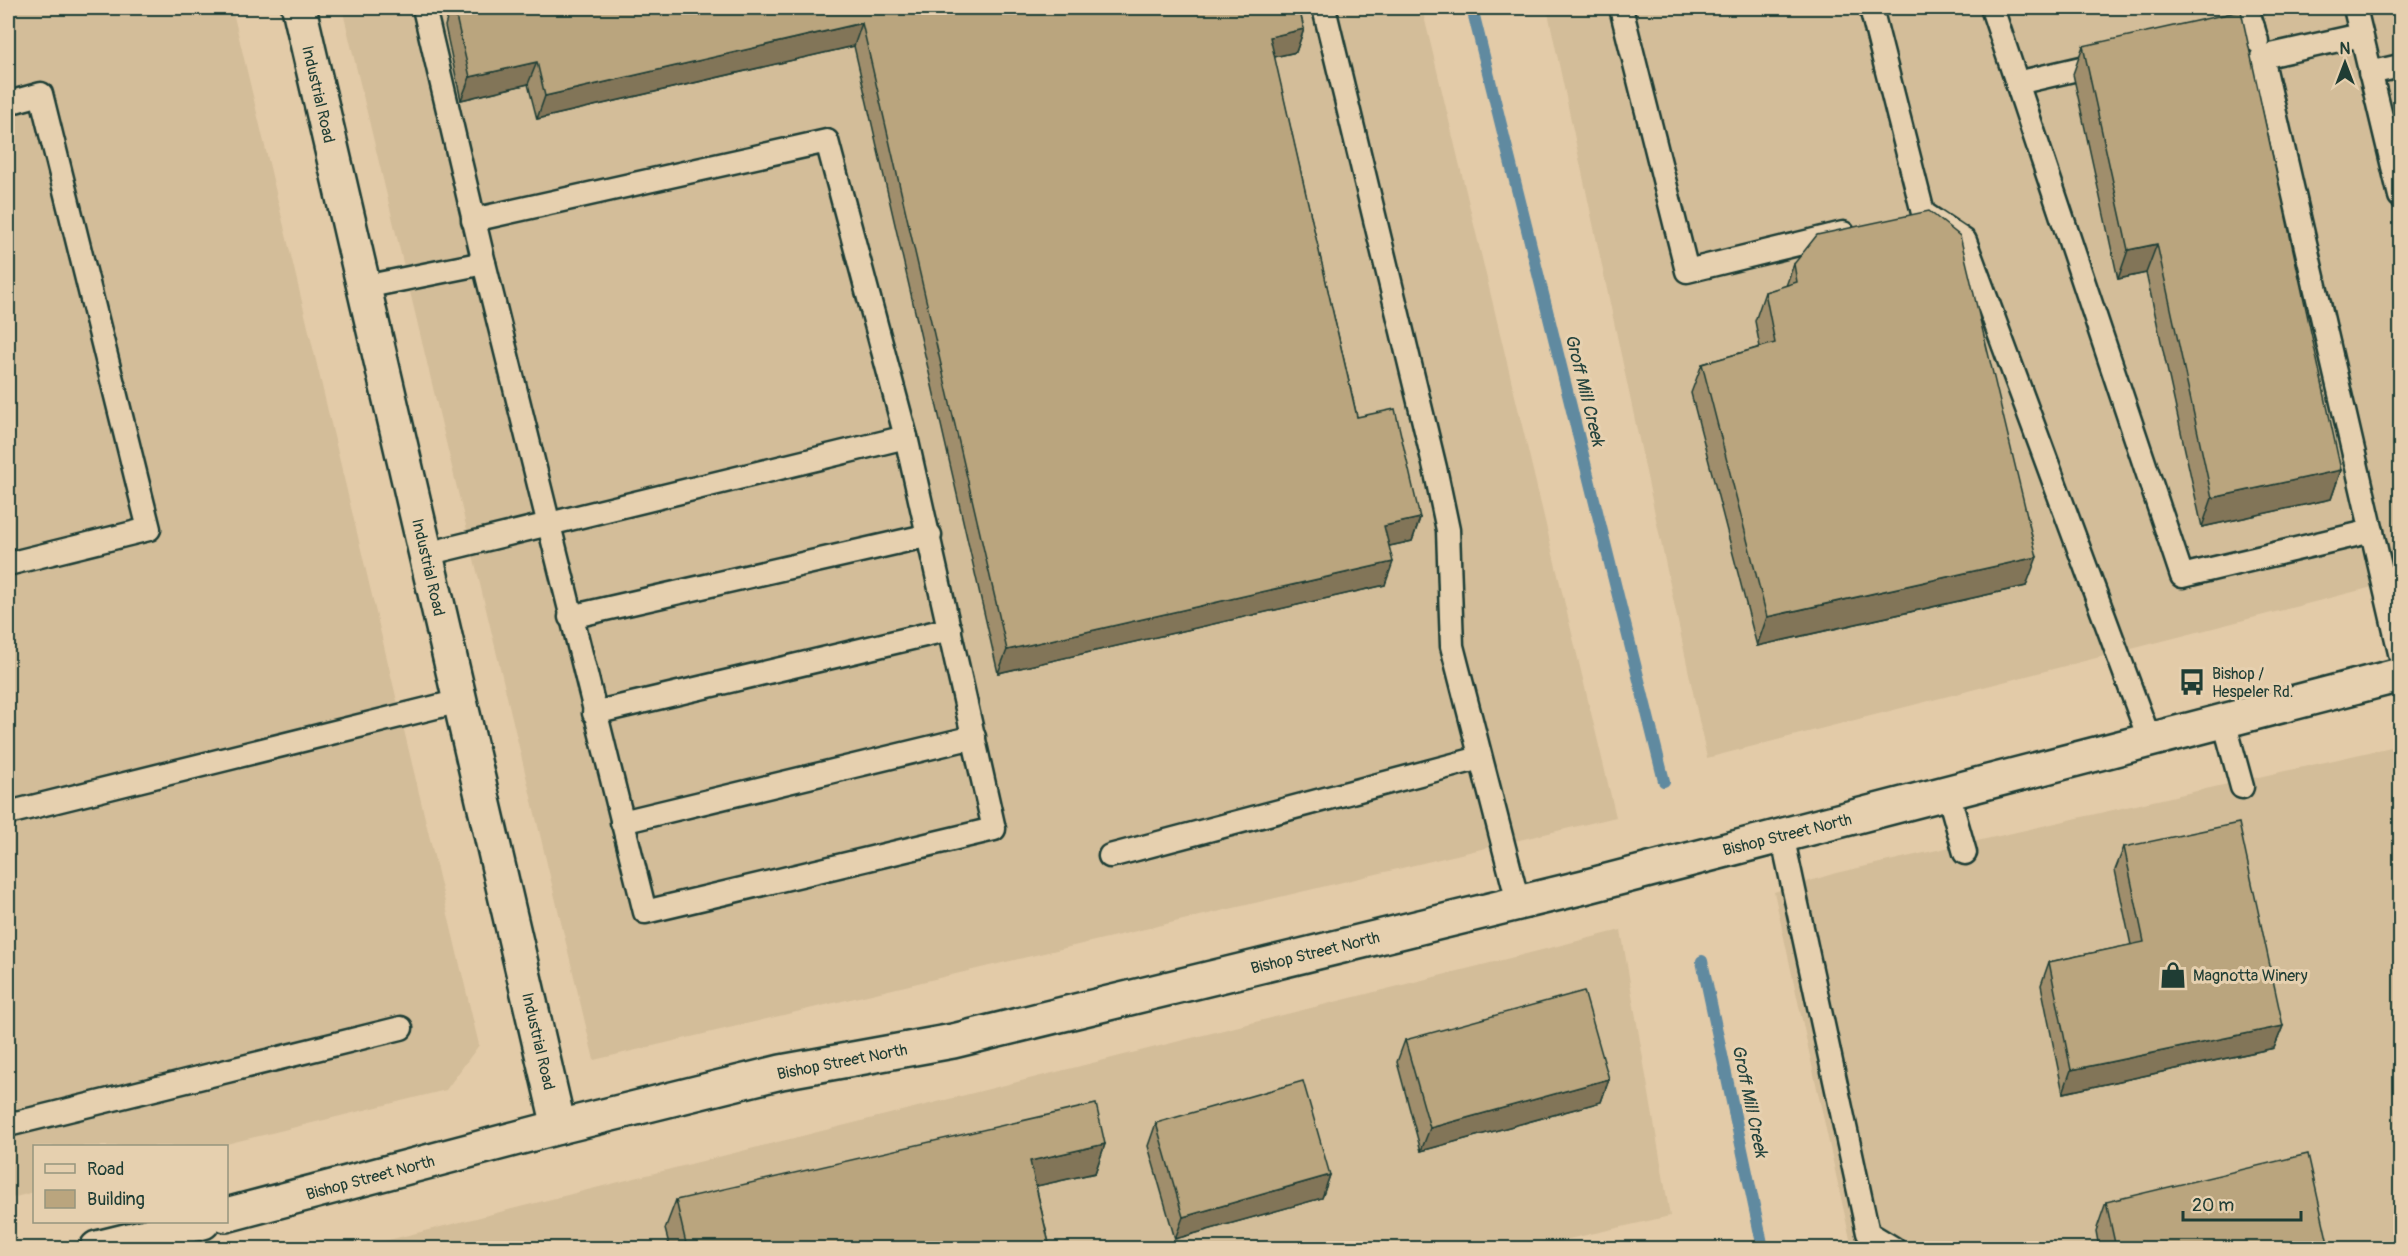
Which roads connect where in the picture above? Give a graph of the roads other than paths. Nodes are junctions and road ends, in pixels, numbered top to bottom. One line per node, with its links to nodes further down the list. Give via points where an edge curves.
1 (299, 8): 23 (main road, Industrial Road)
2 (423, 8): 20 (lane)
3 (1324, 8): 39 (lane, via 1448,530 1452,646)
4 (1621, 8): 21 (lane, via 1687,271)
5 (1871, 8): 18 (lane)
6 (1992, 8): 15 (lane)
7 (2355, 8): 9 (lane)
8 (2250, 17): 10 (lane); 11 (lane)
9 (2361, 35): 11 (lane); 14 (lane)
10 (2197, 40)
11 (2262, 57): 26 (lane)
12 (2118, 59): 15 (lane)
13 (2400, 66): 14 (lane)
14 (2370, 73): 17 (lane)
15 (2018, 83): 26 (lane, via 2182,576)
16 (8, 103): 29 (lane, via 41,94 149,529)
17 (2400, 194)
18 (1923, 213): 19 (lane); 38 (lane, via 1965,241)
19 (1901, 219)
20 (474, 220): 22 (lane); 24 (lane, via 827,141)
21 (1867, 227)
22 (484, 263): 23 (lane); 25 (lane)
23 (364, 286): 28 (main road, Industrial Road)
24 (906, 436): 25 (lane); 27 (lane)
25 (547, 524): 28 (lane); 30 (lane)
26 (2372, 531): 32 (lane)
27 (930, 535): 30 (lane); 31 (lane)
28 (426, 554): 34 (main road, Industrial Road)
29 (8, 564)
30 (570, 617): 35 (lane)
31 (950, 629): 35 (lane); 37 (lane)
32 (2400, 653)
33 (2400, 675): 36 (main road, Bishop Street North)
34 (460, 701): 42 (lane); 50 (main road, Industrial Road)
35 (594, 713): 43 (lane)
36 (2224, 721): 38 (main road, Bishop Street North); 40 (lane)
37 (974, 737): 43 (lane); 43 (lane, via 994,829 645,912)
38 (2150, 741): 41 (main road, Bishop Street North)
39 (1480, 758): 46 (lane); 47 (lane)
40 (2242, 787)
41 (1948, 793): 44 (main road, Bishop Street North); 45 (lane)
42 (8, 813)
43 (622, 822)
44 (1782, 835): 47 (main road, Bishop Street North); 55 (lane, via 1868,1233)
45 (1965, 853)
46 (1110, 856)
47 (1518, 902): 50 (main road, Bishop Street North, via 953,1041 781,1072)
48 (401, 1028): 49 (lane)
49 (8, 1125)
50 (559, 1127): 51 (main road, Bishop Street North)
51 (228, 1214)
52 (199, 1223): 53 (main road)
53 (162, 1241): 54 (main road)
54 (97, 1248)
55 (1893, 1248)

